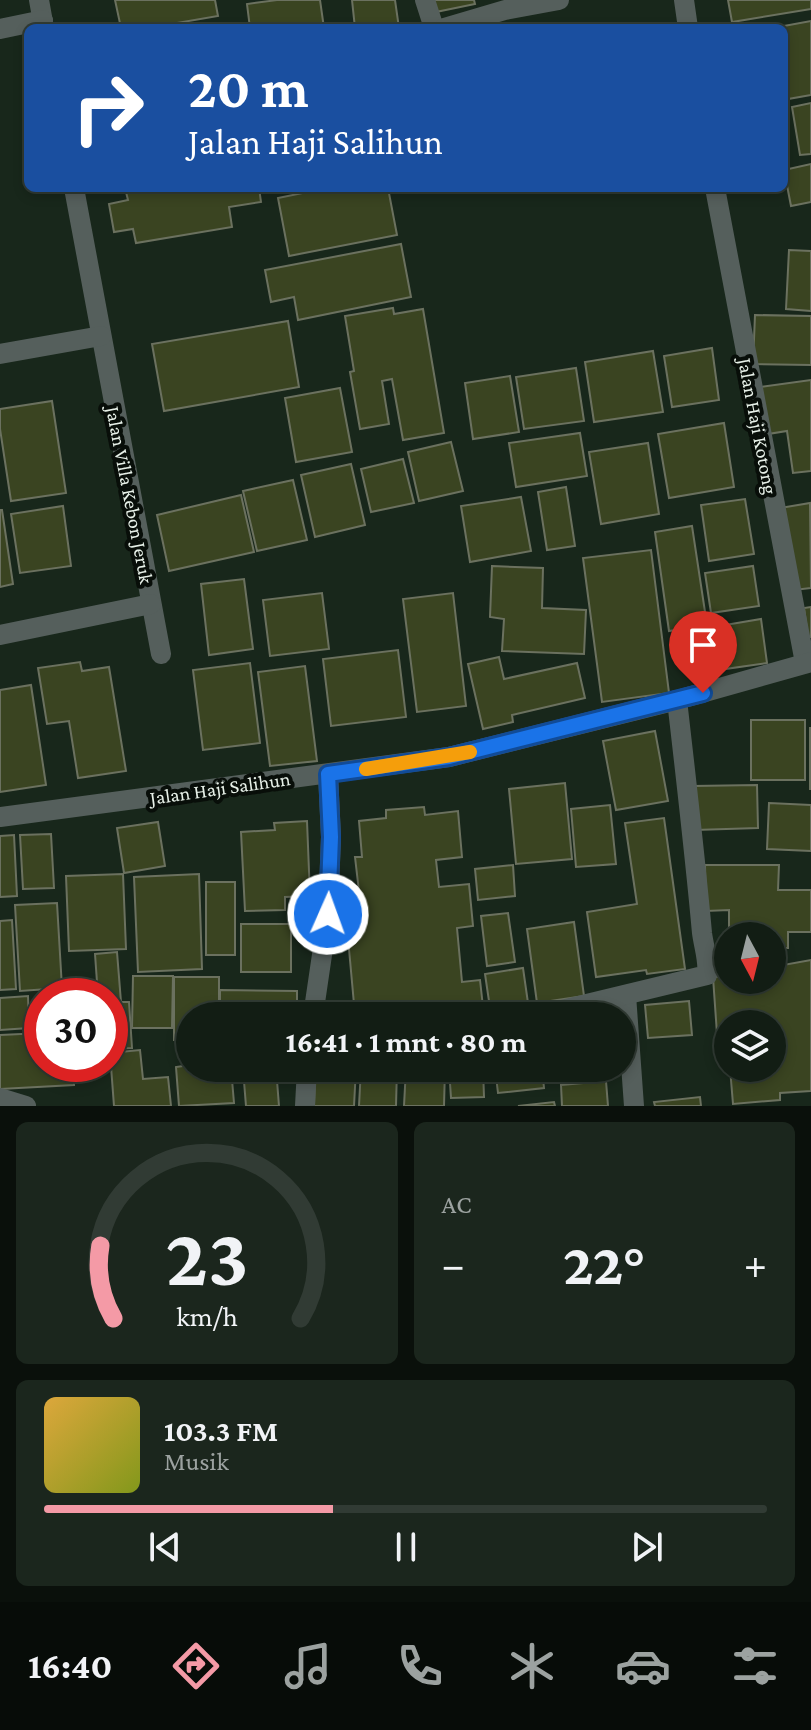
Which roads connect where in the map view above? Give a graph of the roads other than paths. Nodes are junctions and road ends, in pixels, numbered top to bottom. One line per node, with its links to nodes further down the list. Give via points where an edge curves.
1 (425, 0): 5 (street)
2 (559, 0): 6 (street)
3 (684, 0): 7 (street)
4 (42, 16): 8 (street)
5 (433, 24)
6 (458, 24)
7 (687, 24)
8 (0, 29)
9 (75, 192): 11 (street, Jalan Villa Kebon Jeruk)
10 (716, 192): 16 (street, Jalan Haji Kotong)
11 (101, 336): 12 (street); 13 (street, Jalan Villa Kebon Jeruk)
12 (0, 354)
13 (151, 604): 14 (street); 15 (street, Jalan Villa Kebon Jeruk)
14 (0, 635)
15 (161, 654)
16 (808, 662): 17 (street, Jalan Haji Salihun)
17 (677, 700): 18 (street, Jalan Haji Salihun, via 449,757); 20 (street, via 707,975)
18 (328, 774): 19 (street, Jalan Haji Salihun); 21 (street, via 328,914)
19 (0, 817)
20 (626, 995): 22 (street); 27 (street)
21 (315, 1002)
22 (596, 1002)
23 (306, 1082): 26 (street)
24 (0, 1098): 25 (street)
25 (26, 1106)
26 (305, 1106)
27 (634, 1106)

